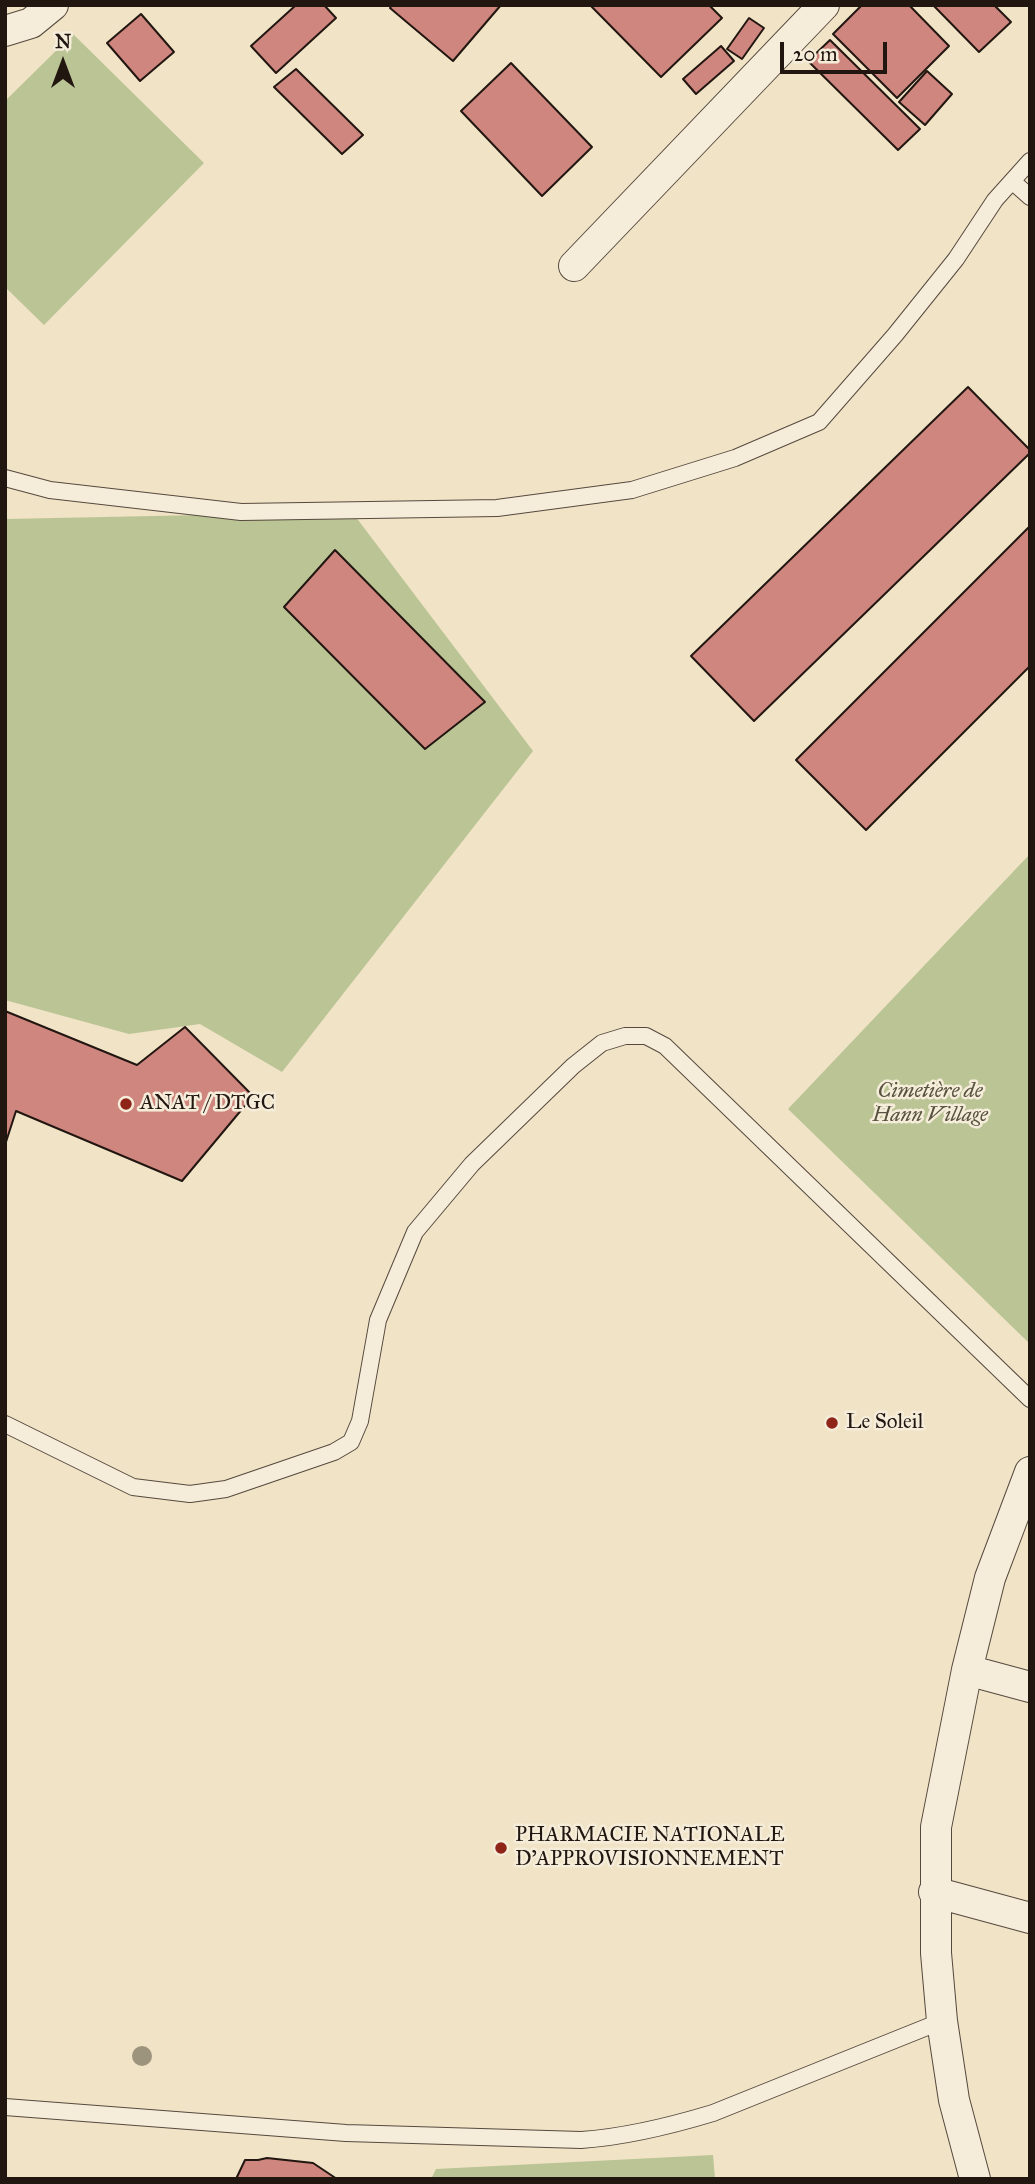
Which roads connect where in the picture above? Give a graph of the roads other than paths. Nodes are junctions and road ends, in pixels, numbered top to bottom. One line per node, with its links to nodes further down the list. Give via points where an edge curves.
1 (53, 5): 3 (street, via 31,23)
2 (824, 5): 7 (street)
3 (5, 31)
4 (1030, 161): 5 (lane)
5 (1012, 181): 6 (lane); 8 (lane, via 956,259 819,422 735,458 632,490 498,508 241,512 50,490)
6 (1030, 197)
7 (574, 266)
8 (5, 478)
9 (1030, 1399): 10 (lane, via 666,1046 646,1036 625,1036 602,1043 573,1066 472,1164 415,1232 378,1320 360,1421 351,1442 226,1489 190,1493 133,1487)
10 (5, 1424)
11 (1030, 1472): 12 (street, via 990,1578)
12 (967, 1670): 13 (street); 14 (street, via 936,1827)
13 (1030, 1687)
14 (934, 1892): 15 (street); 16 (street)
15 (1030, 1917)
16 (942, 2021): 17 (lane, via 713,2113 603,2139 345,2133); 18 (street, via 954,2100)
17 (5, 2107)
18 (975, 2179)

